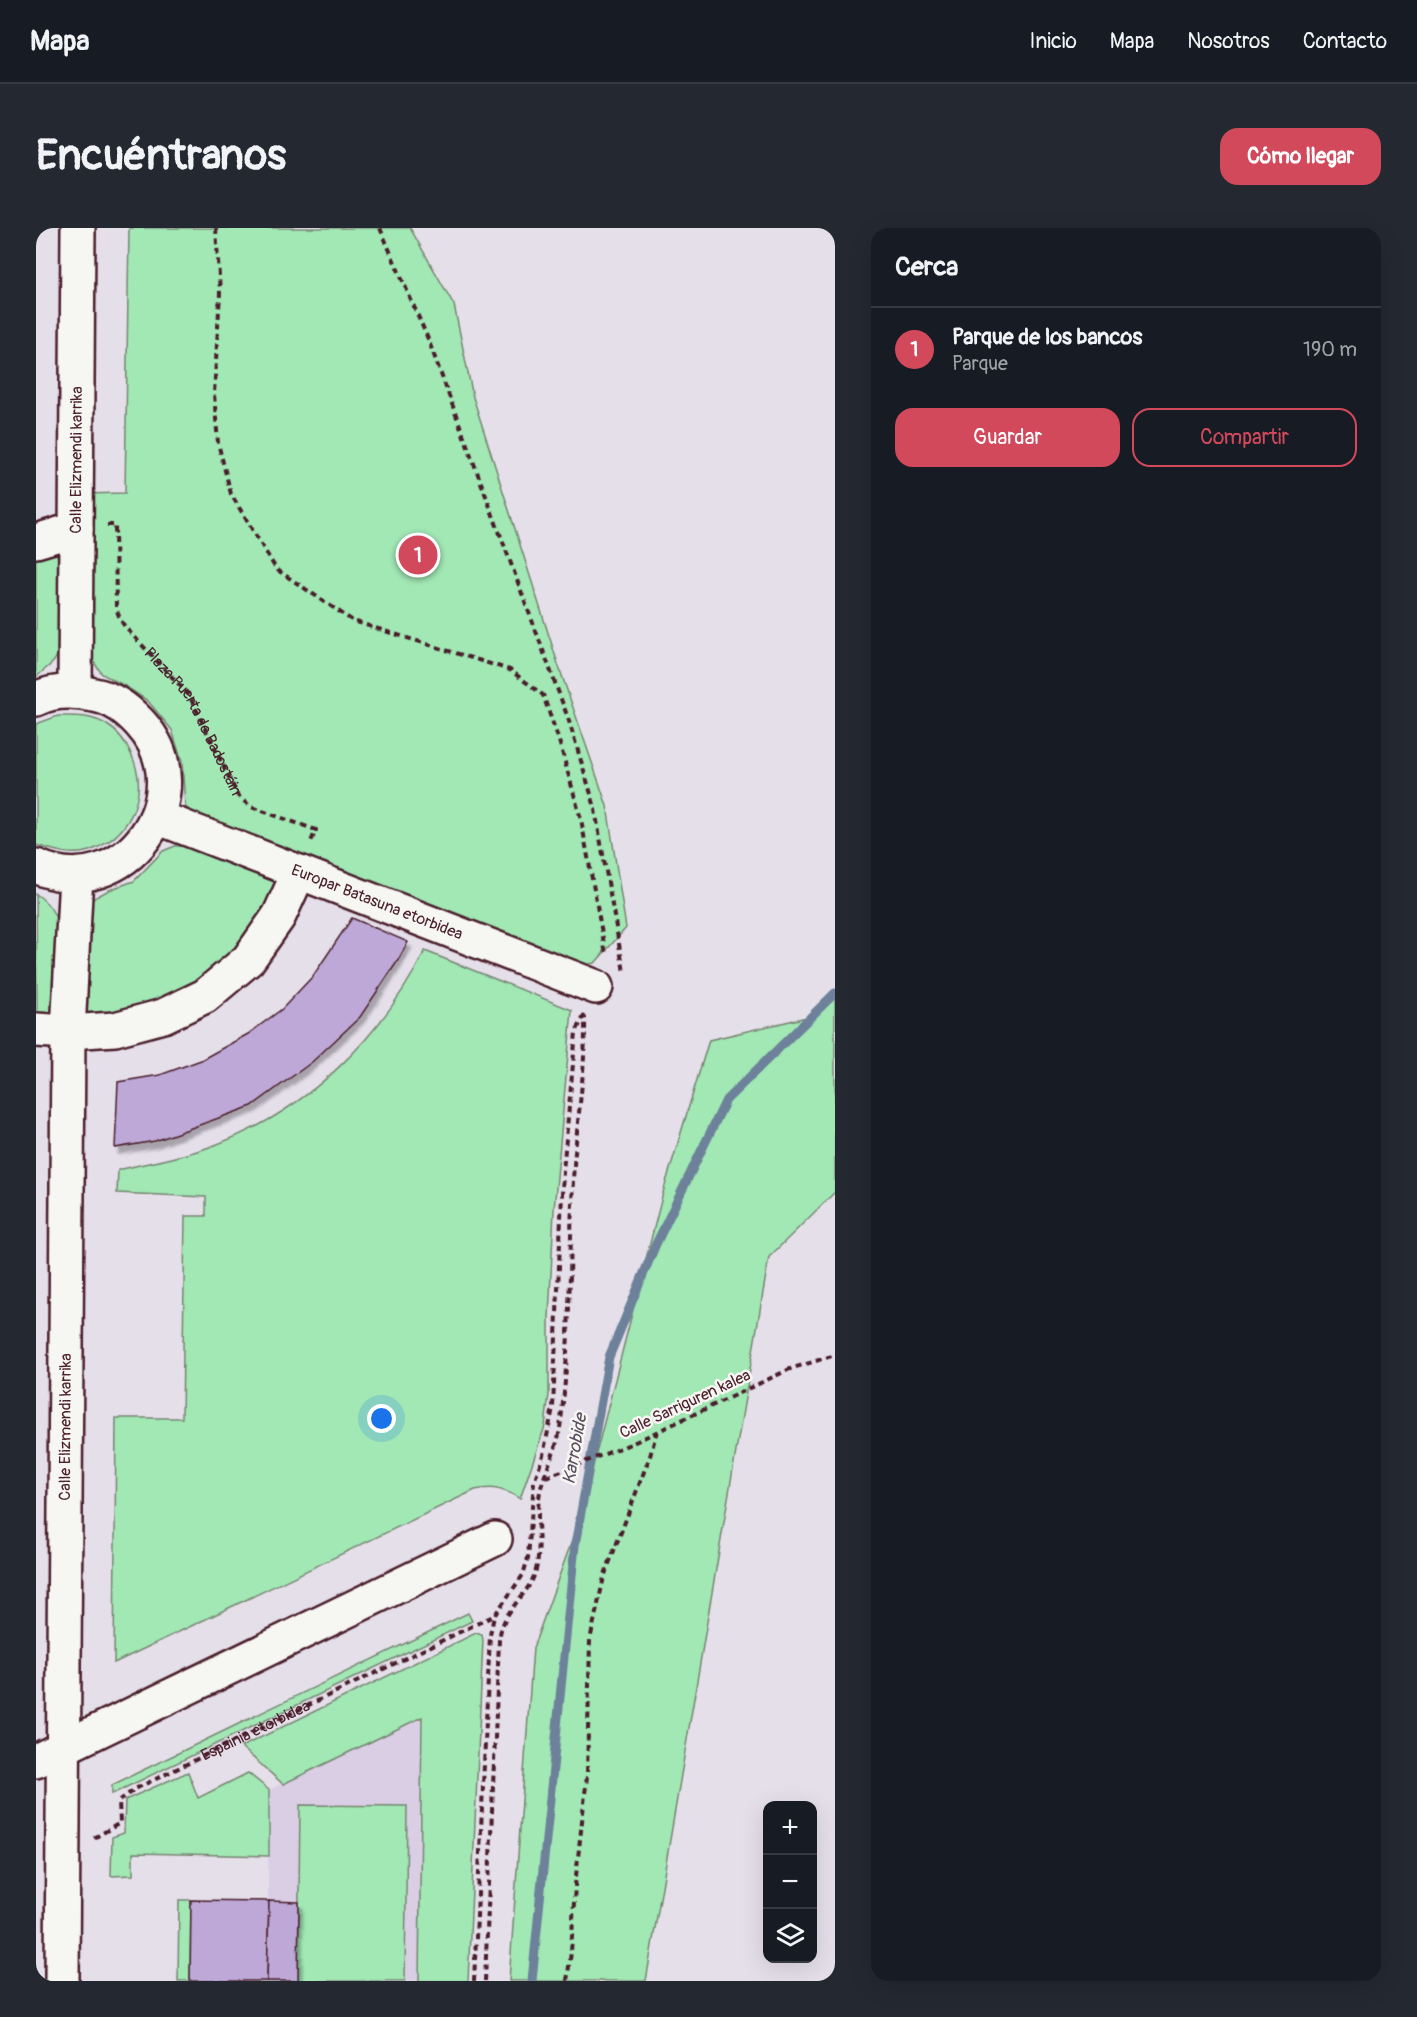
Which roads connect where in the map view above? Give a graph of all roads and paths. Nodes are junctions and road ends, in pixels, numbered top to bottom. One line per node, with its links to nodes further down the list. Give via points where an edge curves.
1 (78, 228): 4 (street, Calle Elizmendi karrika)
2 (216, 228): 12 (path, via 220,293 214,394 218,442 231,494 276,569 353,621 510,670 543,695 581,819)
3 (380, 228): 13 (path, via 428,339 568,718 594,804)
4 (76, 530): 5 (street); 6 (street, Calle Elizmendi karrika); 10 (path, Plaza Puerta de Badostáin, via 88,525 115,525 116,608 120,619 189,695 238,796 251,807 316,830)
5 (36, 541)
6 (75, 691): 7 (street); 8 (street, via 103,696 129,711 149,732 161,759 164,788)
7 (36, 699)
8 (157, 817): 10 (street, Europar Batasuna etorbidea); 11 (street, via 144,840 125,858 102,870)
9 (36, 867): 11 (street)
10 (299, 872): 13 (street, Europar Batasuna etorbidea); 15 (street, via 279,916 248,960 205,996 163,1016 115,1029)
11 (76, 875): 15 (street, Calle Elizmendi karrika)
12 (606, 955)
13 (599, 998): 18 (path, via 585,1044 573,1177 560,1432); 20 (path, via 576,1032 563,1171 553,1408 534,1482 528,1558 523,1575)
14 (36, 1030): 15 (street)
15 (68, 1032): 21 (street, Calle Elizmendi karrika)
16 (835, 1354): 17 (path, Calle Sarriguren kalea, via 790,1369)
17 (657, 1431): 18 (path, Calle Sarriguren kalea); 26 (path, via 604,1577 590,1640 588,1776)
18 (545, 1478): 25 (path, via 539,1494 540,1544 534,1578 511,1608 500,1633)
19 (495, 1539): 21 (street)
20 (494, 1616): 22 (path, Espainia etorbidea, via 135,1789 119,1801 120,1823 90,1841); 24 (path, via 488,1658)
21 (50, 1754): 22 (street, Calle Elizmendi karrika)
22 (63, 1839): 23 (street, Calle Elizmendi karrika)
23 (62, 1981)
24 (474, 1981)
25 (485, 1981)
26 (567, 1981)

